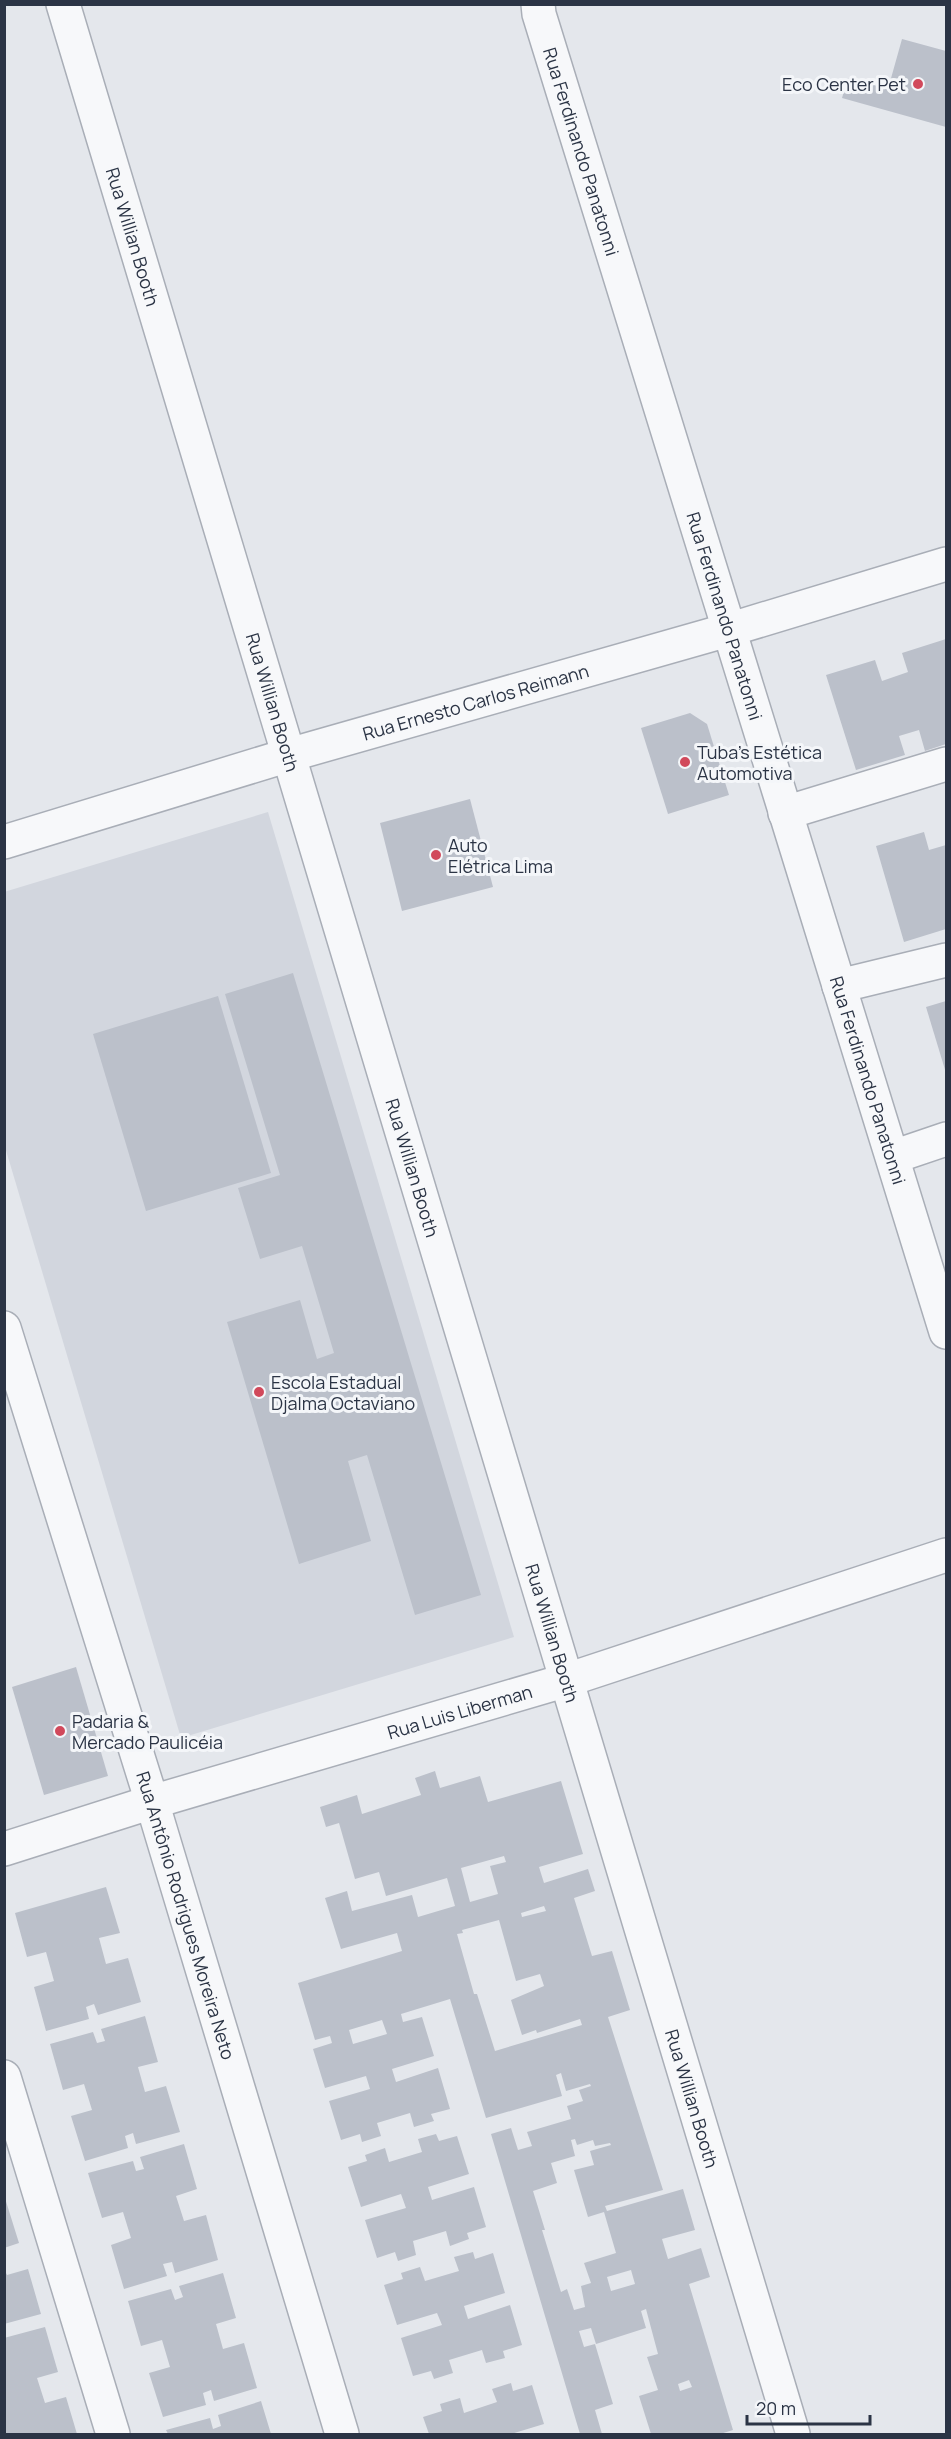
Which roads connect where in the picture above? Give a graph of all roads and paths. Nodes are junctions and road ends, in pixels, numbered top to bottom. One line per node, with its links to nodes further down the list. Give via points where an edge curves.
1 (63, 4): 5 (street, Rua Willian Booth)
2 (537, 4): 4 (street, Rua Ferdinando Panatonni)
3 (946, 564): 4 (street, Rua Ernesto Carlos Reimann)
4 (728, 630): 5 (street, Rua Ernesto Carlos Reimann); 7 (street, Rua Ferdinando Panatonni)
5 (289, 754): 8 (street, Rua Ernesto Carlos Reimann); 16 (street, Rua Willian Booth)
6 (946, 764): 7 (street)
7 (786, 813): 10 (street, Rua Ferdinando Panatonni)
8 (4, 842)
9 (946, 960): 10 (street)
10 (839, 986): 12 (street, Rua Ferdinando Panatonni)
11 (946, 1139): 12 (street)
12 (893, 1157): 14 (street, Rua Ferdinando Panatonni)
13 (4, 1328): 17 (street, Rua Antônio Rodrigues Moreira Neto)
14 (946, 1330)
15 (946, 1555): 16 (street, Rua Luis Liberman)
16 (567, 1680): 17 (street, Rua Luis Liberman); 22 (street, Rua Willian Booth)
17 (152, 1802): 18 (street, Rua Luis Liberman); 21 (street, Rua Antônio Rodrigues Moreira Neto)
18 (4, 1848)
19 (4, 2077): 20 (street)
20 (113, 2434)
21 (342, 2434)
22 (793, 2434)

